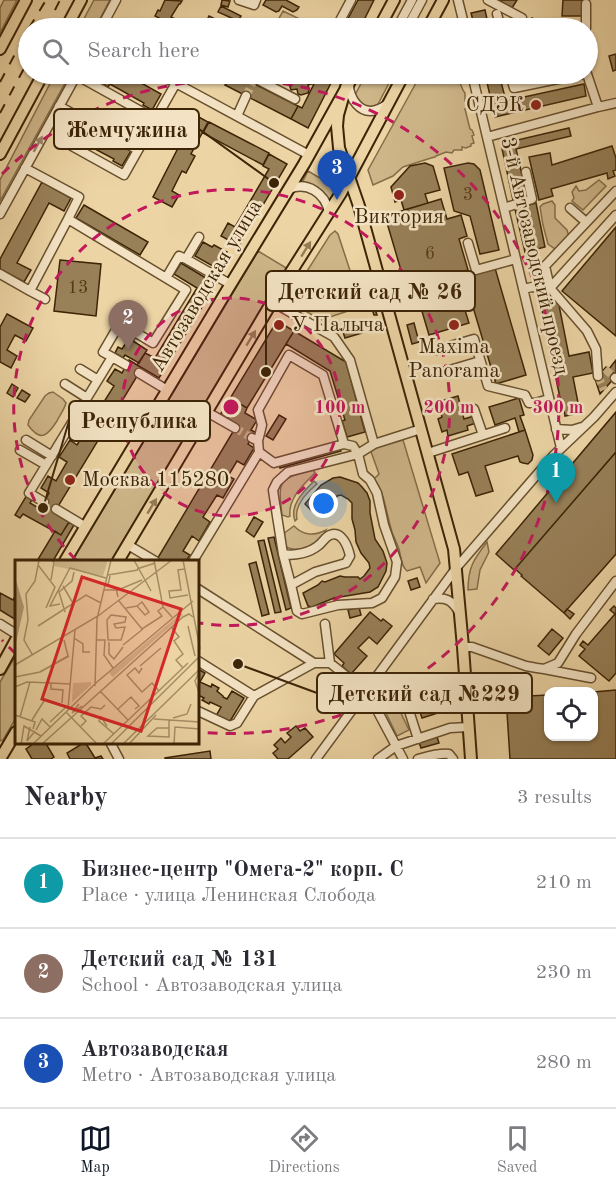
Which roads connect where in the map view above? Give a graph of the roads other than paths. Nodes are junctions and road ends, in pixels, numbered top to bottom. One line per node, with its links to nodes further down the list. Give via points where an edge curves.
1 (26, 0): 26 (main road)
2 (81, 0): 15 (main road)
3 (116, 0): 16 (street)
4 (239, 0): 5 (street, via 254,5)
5 (255, 0)
6 (351, 0): 17 (street)
7 (394, 0): 18 (main road)
8 (412, 0): 19 (street)
9 (422, 0): 20 (street)
10 (443, 0): 21 (main road)
11 (458, 0): 22 (street)
12 (488, 0): 24 (street)
13 (586, 4): 25 (street)
14 (497, 14): 23 (street)
15 (71, 18)
16 (106, 18)
17 (341, 18)
18 (385, 18)
19 (402, 18)
20 (412, 18)
21 (433, 18)
22 (462, 18)
23 (498, 18)
24 (522, 18)
25 (586, 18)
26 (0, 49)
27 (38, 84): 52 (main road)
28 (71, 84): 45 (street)
29 (94, 84): 49 (street)
30 (175, 84): 49 (street)
31 (178, 84): 48 (street)
32 (266, 84): 42 (street)
33 (348, 84): 53 (main road, Автозаводская улица)
34 (349, 84): 56 (main road, via 337,126 339,148)
35 (350, 84): 43 (street, via 354,101 364,110 378,110)
36 (399, 84): 43 (main road)
37 (474, 84): 50 (street, 3-й Автозаводский проезд)
38 (513, 84): 39 (street)
39 (530, 84)
40 (590, 84): 46 (street)
41 (246, 96): 48 (street)
42 (295, 99)
43 (389, 103): 56 (main road)
44 (616, 103): 46 (street)
45 (59, 106): 47 (street); 54 (street, one-way to 45)
46 (598, 107): 50 (street)
47 (74, 115): 51 (street); 51 (street, via 61,140 124,175)
48 (237, 116): 53 (street)
49 (155, 119): 51 (street)
50 (487, 137): 59 (street, 3-й Автозаводский проезд)
51 (138, 150)
52 (0, 154)
53 (309, 155): 57 (main road, Автозаводская улица)
54 (25, 168): 62 (street); 64 (street, via 80,197)
55 (526, 172): 59 (street, via 532,199)
56 (350, 177): 61 (main road); 99 (main road)
57 (289, 189): 61 (street, via 313,189); 72 (main road, Автозаводская улица)
58 (616, 191): 65 (street)
59 (504, 208): 68 (street, 3-й Автозаводский проезд)
60 (570, 208): 65 (street)
61 (329, 212): 77 (main road, one-way to 61)
62 (0, 214)
63 (616, 215): 73 (street)
64 (68, 219): 71 (street); 75 (street)
65 (586, 222): 73 (street, via 545,266)
66 (199, 237): 69 (street)
67 (468, 243): 68 (street, via 476,270)
68 (516, 259): 74 (street, 3-й Автозаводский проезд)
69 (186, 260): 71 (street, via 179,256); 72 (street)
70 (0, 274): 75 (street)
71 (166, 278): 79 (street, via 186,290 153,343 120,323 103,352)
72 (230, 284): 88 (main road, Автозаводская улица)
73 (550, 288): 74 (street); 84 (street, via 587,331)
74 (523, 289): 92 (street, 3-й Автозаводский проезд)
75 (30, 291): 76 (street)
76 (45, 299)
77 (272, 302): 95 (main road, one-way to 77); 104 (street, via 334,337 350,360)
78 (436, 350): 80 (street, via 474,339)
79 (112, 357): 81 (street); 86 (street)
80 (480, 360): 83 (street); 92 (street, via 488,386 525,395 529,403)
81 (126, 365)
82 (80, 369): 86 (street)
83 (443, 372)
84 (601, 372)
85 (139, 373): 88 (street)
86 (98, 380): 91 (street)
87 (65, 384): 91 (street)
88 (167, 390): 115 (main road, Автозаводская улица)
89 (604, 390): 93 (street)
90 (616, 392): 93 (street)
91 (87, 398): 110 (street)
92 (549, 399): 100 (street, 3-й Автозаводский проезд)
93 (608, 402): 96 (street)
94 (474, 409): 101 (street)
95 (207, 412): 97 (street); 116 (main road, one-way to 95)
96 (585, 426): 100 (street); 105 (street)
97 (235, 428)
98 (505, 428): 101 (street)
99 (421, 429): 104 (street); 108 (main road)
100 (556, 429): 105 (street, 3-й Автозаводский проезд); 111 (street)
101 (483, 435): 108 (street)
102 (26, 440): 110 (street)
103 (344, 444): 107 (street, via 274,463); 107 (street, via 323,375 289,355 258,410 262,424 255,439); 109 (street, via 353,446)
104 (374, 444): 109 (street)
105 (561, 448): 111 (street)
106 (20, 450): 112 (street)
107 (259, 452): 121 (street)
108 (428, 453): 122 (main road)
109 (358, 454): 117 (street, via 288,472 277,482 273,490); 123 (street, via 363,474 377,493 397,562 394,577 382,598 372,603 338,605 302,614 297,611)
110 (52, 456): 112 (street)
111 (553, 456): 122 (street)
112 (46, 465): 113 (street, via 29,493)
113 (44, 502)
114 (56, 510): 115 (street)
115 (86, 527): 118 (main road, Автозаводская улица)
116 (128, 545): 119 (main road); 120 (street)
117 (283, 554): 123 (street); 123 (street, via 312,550 331,534 342,538 350,556 346,563 315,572)
118 (66, 560)
119 (119, 560)
120 (153, 560)
121 (194, 560)
122 (457, 567): 126 (street); 127 (main road)
123 (291, 585)
124 (615, 586): 137 (street, via 558,663)
125 (200, 590): 134 (street)
126 (433, 598): 127 (street, via 449,600); 139 (street)
127 (461, 615): 132 (main road)
128 (0, 624): 130 (street)
129 (325, 624): 135 (street)
130 (15, 633)
131 (15, 642): 136 (main road)
132 (463, 647): 137 (street, via 472,646); 144 (main road)
133 (200, 663): 141 (street)
134 (314, 663): 135 (street); 141 (street)
135 (330, 663): 139 (street)
136 (0, 669)
137 (544, 669): 138 (street)
138 (591, 678)
139 (365, 691): 152 (street)
140 (404, 695): 146 (street)
141 (255, 696): 142 (street, via 237,723 230,726)
142 (200, 712)
143 (378, 712): 149 (street)
144 (468, 726): 146 (street); 157 (main road)
145 (14, 737): 148 (street); 150 (main road)
146 (418, 739): 149 (street)
147 (111, 744): 151 (street)
148 (0, 746)
149 (396, 746): 153 (street); 154 (street)
150 (0, 759)
151 (119, 759)
152 (316, 759)
153 (378, 759)
154 (403, 759)
155 (418, 759): 156 (street, via 443,753)
156 (453, 759)
157 (471, 759)

